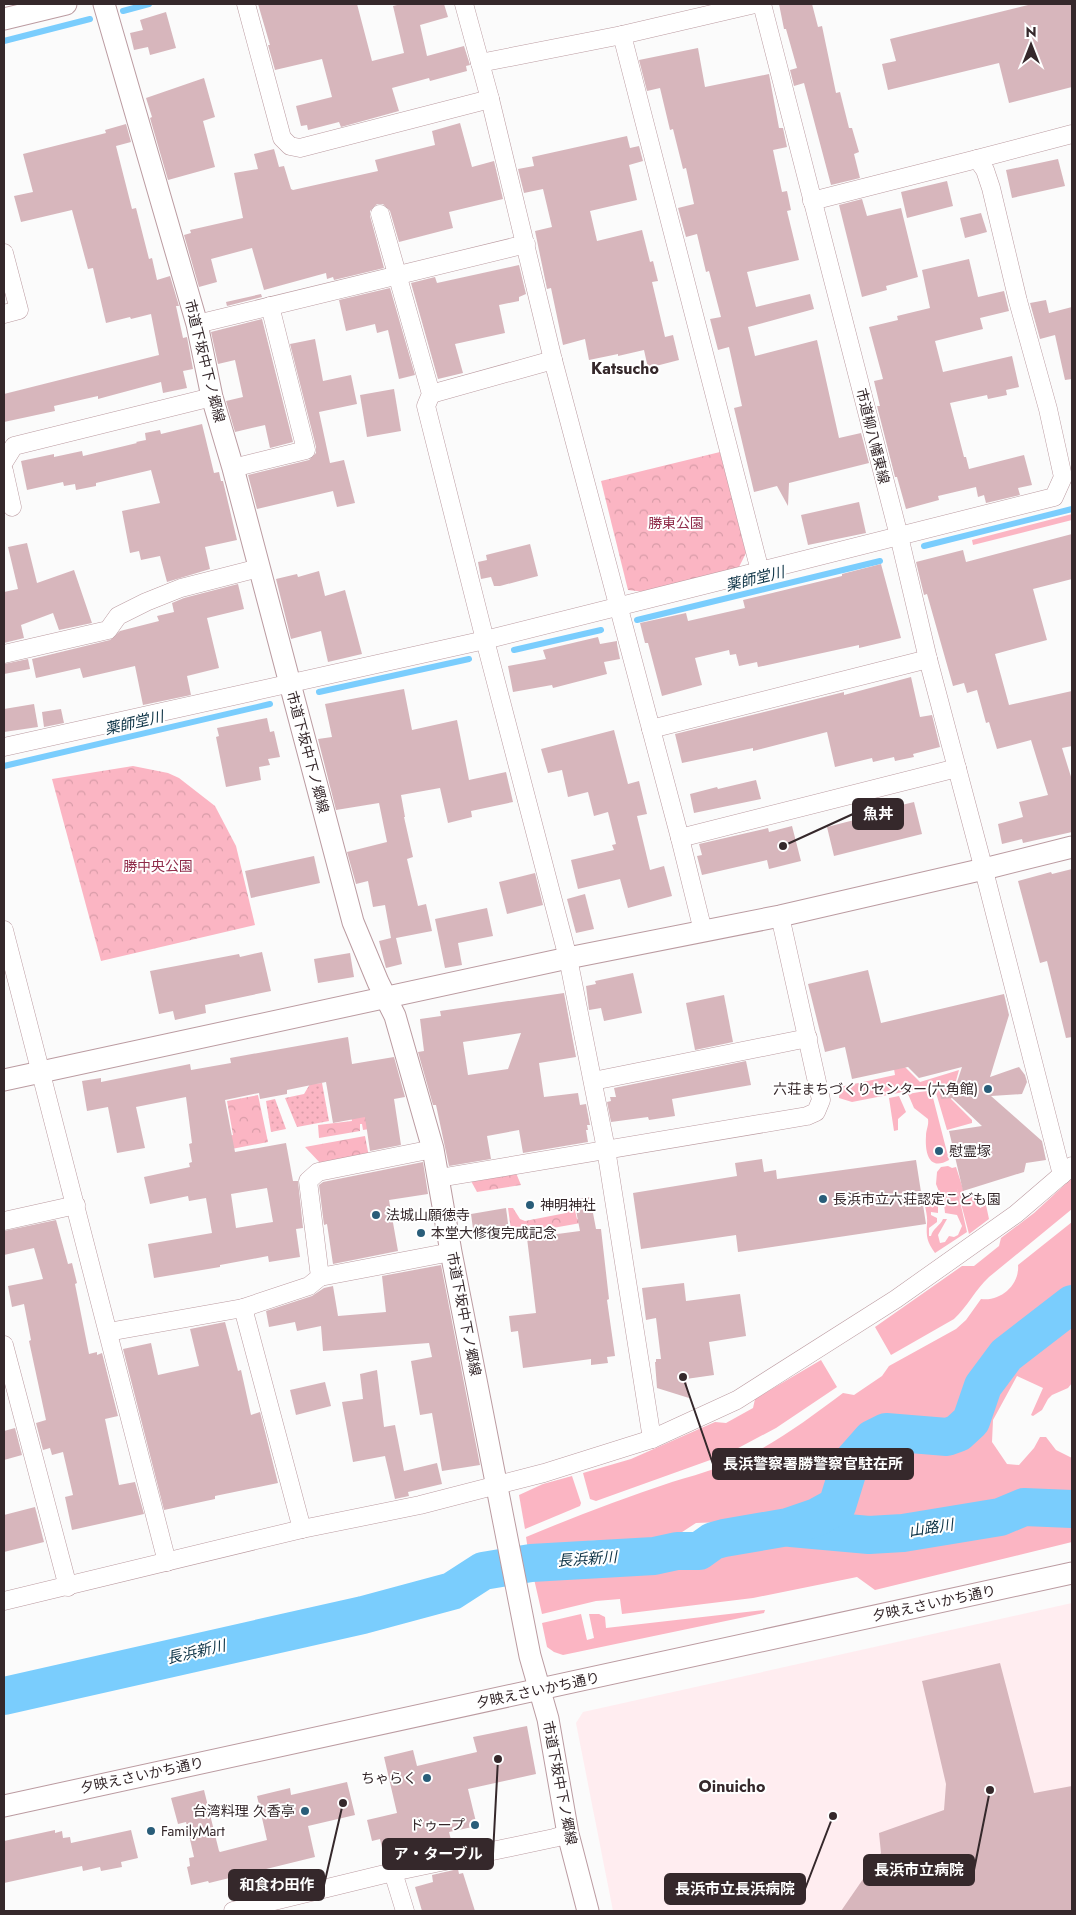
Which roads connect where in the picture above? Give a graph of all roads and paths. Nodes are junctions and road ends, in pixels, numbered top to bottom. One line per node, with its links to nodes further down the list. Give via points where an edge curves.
1 (66, 4): 7 (street)
2 (104, 4): 20 (street, 市道下坂中下ノ郷線)
3 (246, 4): 10 (street, via 282,138 290,146 300,148)
4 (464, 4): 9 (street)
5 (755, 4): 8 (street)
6 (762, 4): 13 (street, 市道柳八幡東線)
7 (4, 19)
8 (622, 35): 9 (street); 30 (street)
9 (480, 63): 10 (street)
10 (490, 99): 15 (street)
11 (1072, 134): 12 (street)
12 (977, 159): 13 (street); 28 (street, via 991,188 1063,477 1054,497)
13 (812, 201): 28 (street, 市道柳八幡東線)
14 (380, 214): 17 (street)
15 (526, 244): 17 (street); 21 (street)
16 (4, 253): 19 (street, via 19,310)
17 (396, 274): 18 (street); 22 (street)
18 (270, 306): 20 (street); 25 (street, via 306,450)
19 (4, 314)
20 (197, 324): 23 (street, 市道下坂中下ノ郷線)
21 (554, 360): 22 (street); 31 (street)
22 (431, 394): 32 (street, via 426,406)
23 (212, 397): 24 (street, via 14,446); 25 (street, 市道下坂中下ノ郷線)
24 (4, 462)
25 (233, 468): 29 (street, 市道下坂中下ノ郷線)
26 (4, 471): 27 (street)
27 (12, 507)
28 (899, 536): 30 (street); 34 (street, 市道柳八幡東線)
29 (258, 568): 33 (street, via 181,588 146,602 118,616 108,630); 35 (street, 市道下坂中下ノ郷線)
30 (760, 572): 31 (street)
31 (619, 607): 32 (street); 36 (street)
32 (484, 640): 35 (street); 45 (street)
33 (4, 654)
34 (928, 659): 36 (street); 38 (street, 市道柳八幡東線)
35 (289, 683): 37 (street); 47 (street, 市道下坂中下ノ郷線, via 353,922)
36 (651, 729): 39 (street)
37 (4, 747)
38 (957, 768): 39 (street); 41 (street, 市道柳八幡東線)
39 (680, 838): 44 (street)
40 (1072, 846): 41 (street)
41 (984, 869): 42 (street); 54 (street, 市道柳八幡東線)
42 (780, 916): 44 (street); 48 (street)
43 (4, 930): 46 (street)
44 (703, 931): 45 (street)
45 (568, 958): 47 (street); 51 (street)
46 (8, 965): 49 (street)
47 (386, 997): 49 (street); 52 (street, 市道下坂中下ノ郷線, via 395,1016)
48 (808, 1038): 51 (street); 53 (street, via 821,1100 812,1114)
49 (40, 1072): 50 (street); 56 (street)
50 (4, 1080)
51 (593, 1081): 53 (street)
52 (433, 1149): 55 (street, 市道下坂中下ノ郷線); 59 (street, via 321,1171 308,1181)
53 (606, 1149): 55 (street); 63 (street)
54 (1067, 1170): 63 (street, via 1016,1214 896,1299 737,1400)
55 (439, 1178): 58 (street, 市道下坂中下ノ郷線)
56 (76, 1206): 57 (street); 61 (street)
57 (4, 1221)
58 (451, 1252): 59 (street); 64 (street, 市道下坂中下ノ郷線)
59 (320, 1277): 60 (street, via 309,1286)
60 (244, 1308): 61 (street); 65 (street)
61 (108, 1332): 66 (street)
62 (4, 1345): 68 (street)
63 (652, 1439): 64 (street, via 544,1473)
64 (499, 1493): 65 (street); 70 (street, 市道下坂中下ノ郷線, via 530,1656)
65 (302, 1528): 66 (street)
66 (167, 1562): 68 (street)
67 (1072, 1573): 70 (street, 夕映えさいかち通り)
68 (68, 1587): 69 (street)
69 (4, 1602)
70 (540, 1690): 71 (street, 夕映えさいかち通り); 72 (street, 市道下坂中下ノ郷線)
71 (4, 1806)
72 (568, 1834): 73 (street); 76 (street, 市道下坂中下ノ郷線)
73 (393, 1872): 74 (street); 75 (street)
74 (241, 1910)
75 (405, 1911)
76 (588, 1911)

